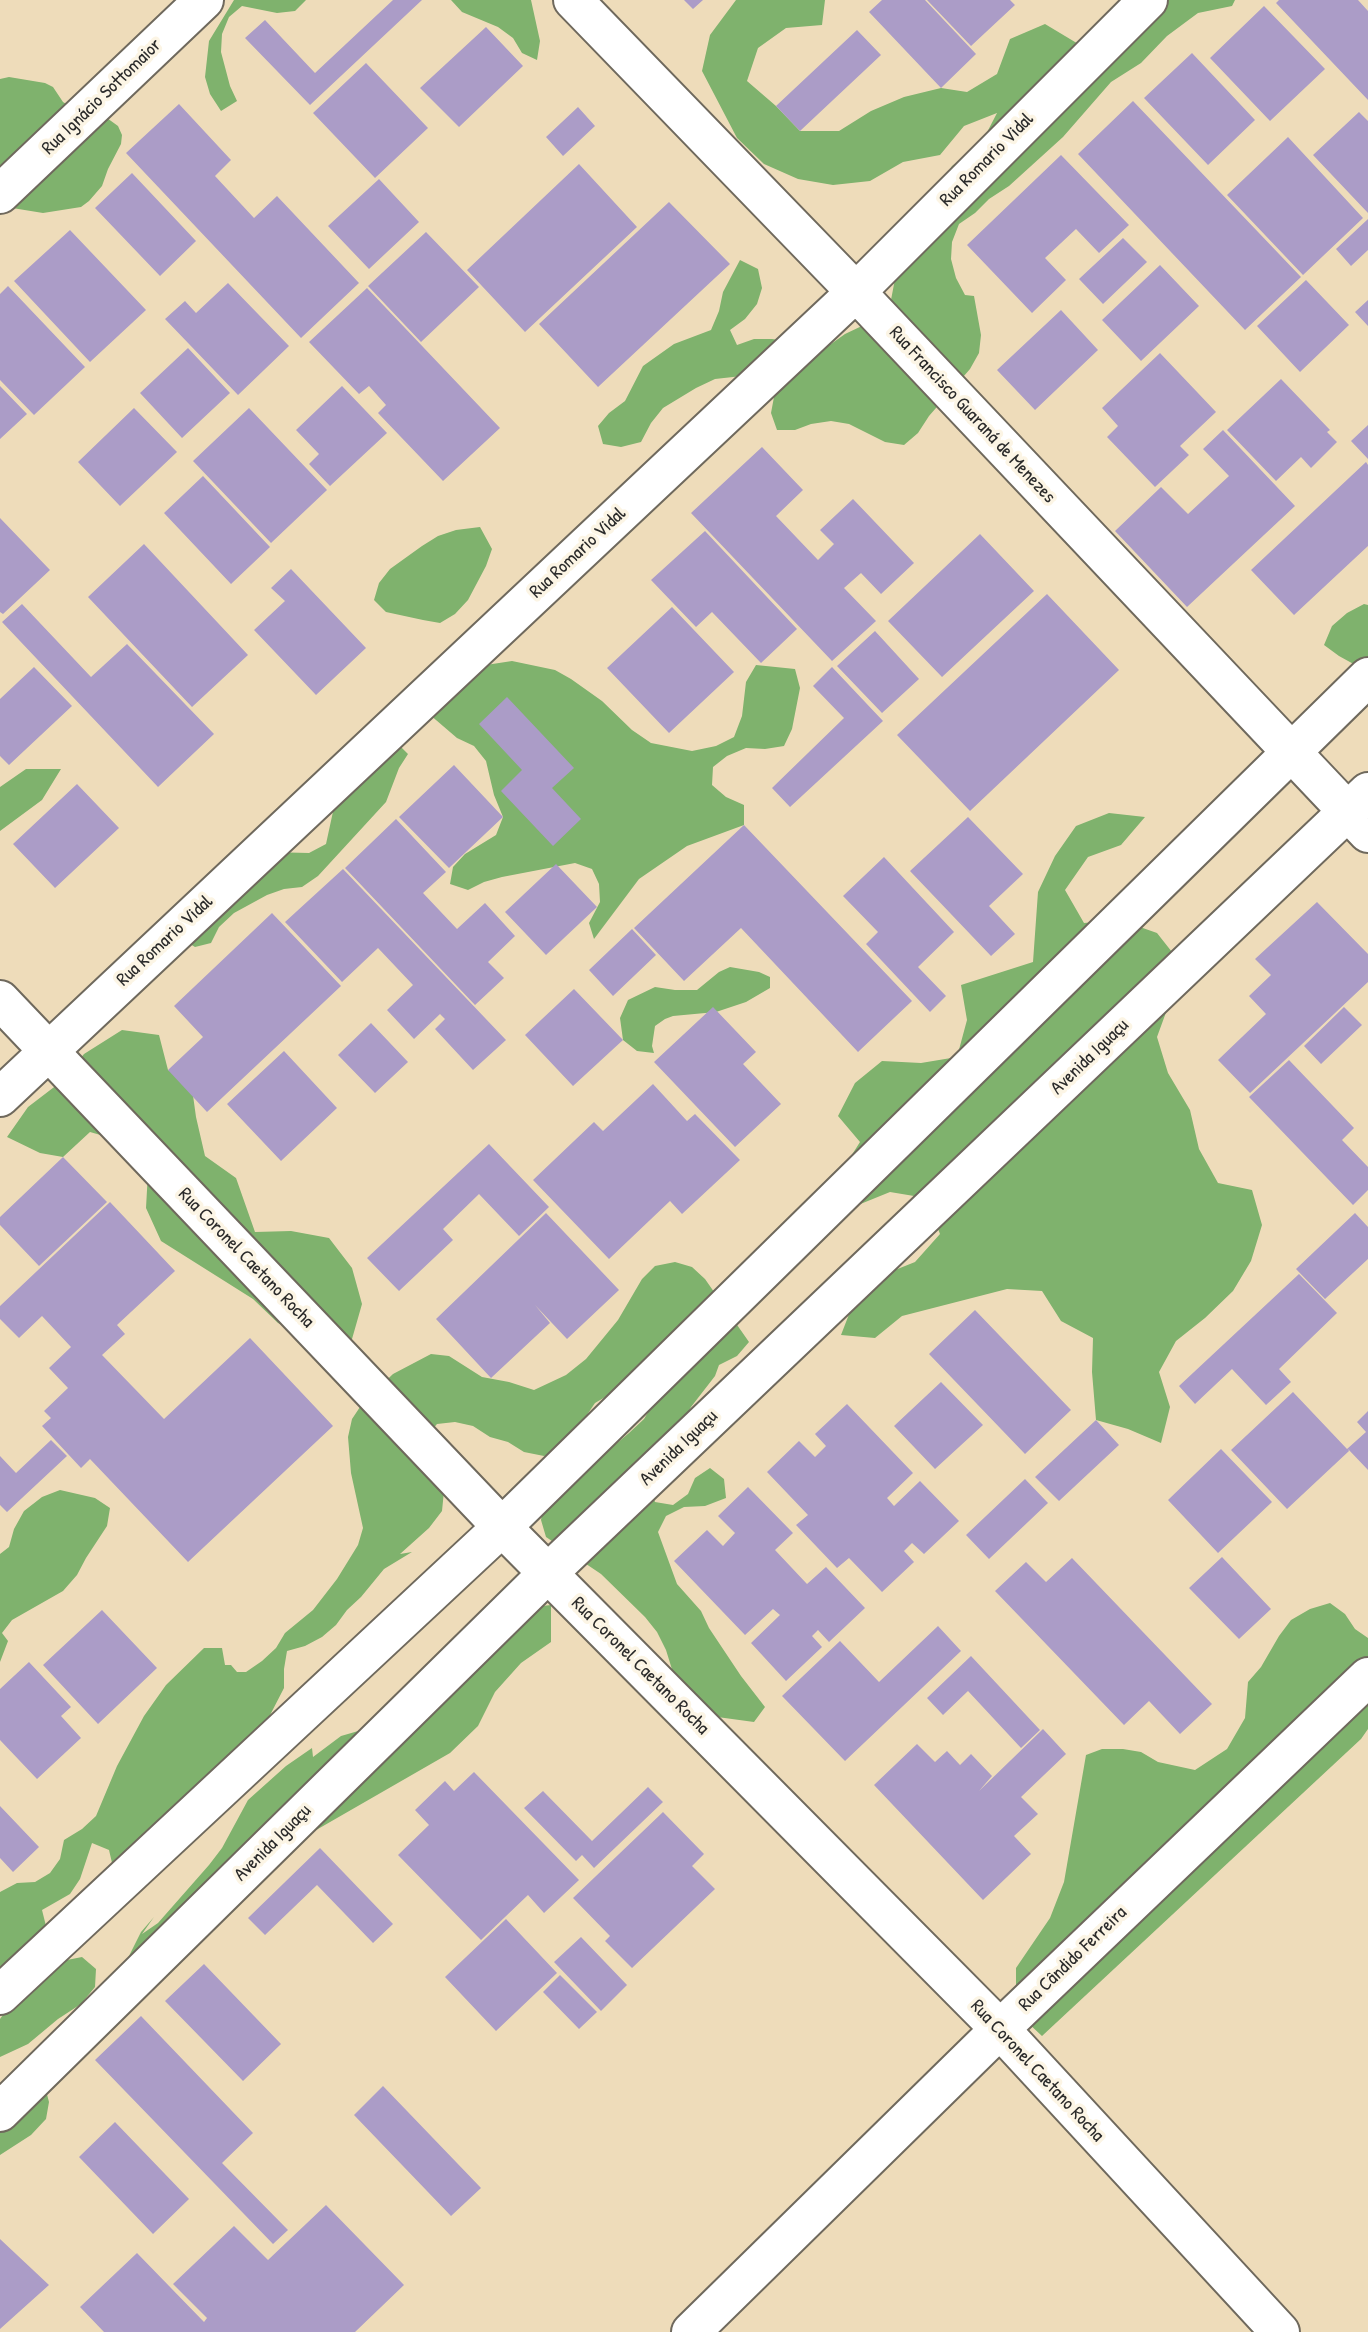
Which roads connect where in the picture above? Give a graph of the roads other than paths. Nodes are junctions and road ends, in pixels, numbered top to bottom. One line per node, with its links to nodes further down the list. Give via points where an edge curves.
1 (204, 0): 4 (street, Rua Ignácio Sottomaior)
2 (573, 0): 5 (street, Rua Francisco Guaraná de Menezes)
3 (1148, 0): 5 (street, Rua Romario Vidal)
4 (0, 194)
5 (856, 292): 7 (street, Rua Francisco Guaraná de Menezes); 10 (street, Rua Romario Vidal)
6 (1368, 677): 7 (street)
7 (1290, 751): 8 (street, Rua Francisco Guaraná de Menezes); 12 (street)
8 (1361, 812): 13 (street, Avenida Iguaçu)
9 (0, 1000): 10 (street, Rua Coronel Caetano Rocha)
10 (49, 1051): 11 (street, Rua Romario Vidal); 12 (street, Rua Coronel Caetano Rocha)
11 (0, 1097)
12 (502, 1527): 13 (street, Rua Coronel Caetano Rocha); 15 (street)
13 (548, 1573): 16 (street, Rua Coronel Caetano Rocha); 17 (street, Avenida Iguaçu)
14 (1368, 1677): 16 (street, Rua Cândido Ferreira)
15 (0, 1995)
16 (1000, 2029): 18 (street, Rua Cândido Ferreira); 19 (street, Rua Coronel Caetano Rocha)
17 (0, 2112)
18 (691, 2332)
19 (1280, 2332)

